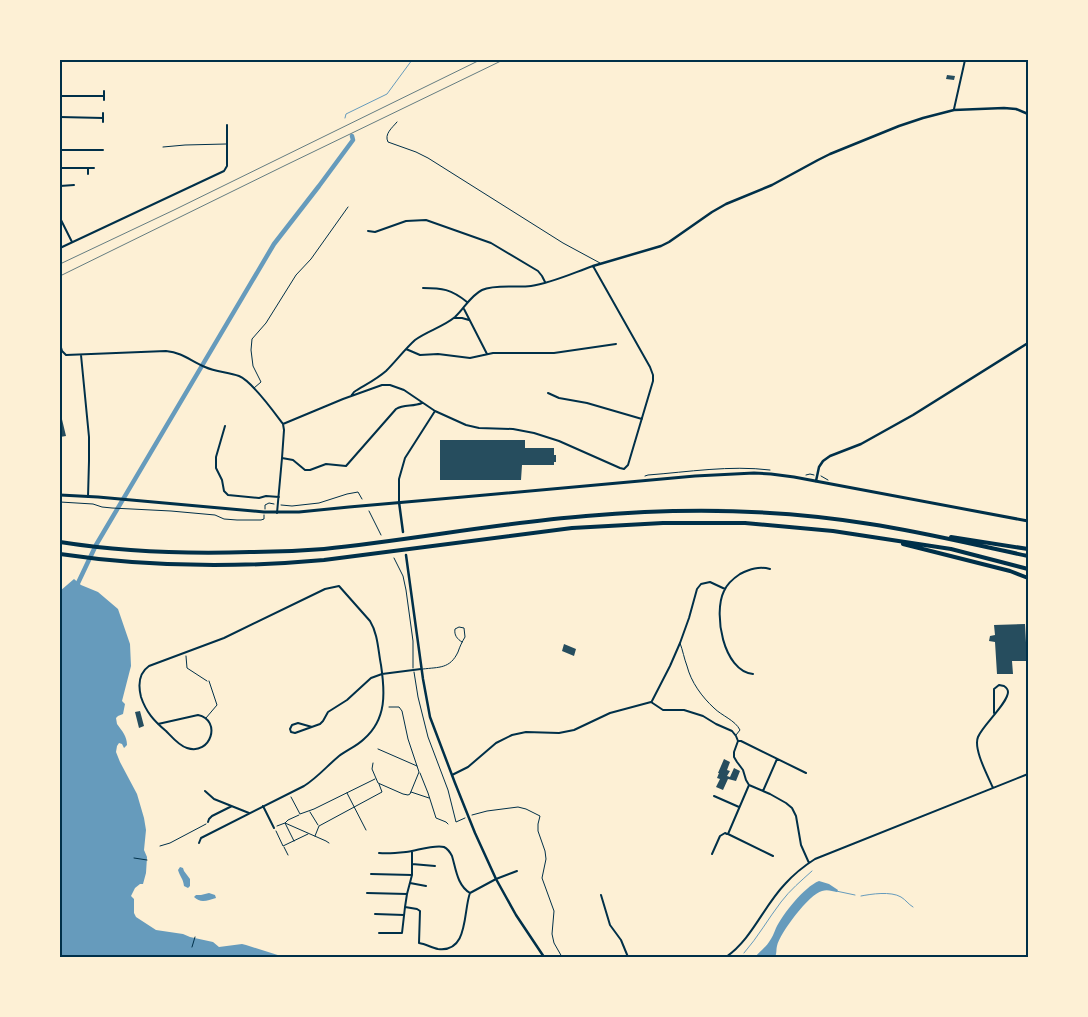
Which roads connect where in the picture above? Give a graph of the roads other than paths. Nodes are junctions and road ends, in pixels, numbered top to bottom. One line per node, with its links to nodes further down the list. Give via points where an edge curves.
1 (965, 60): 6 (street)
2 (104, 91): 4 (street)
3 (60, 96): 4 (street)
4 (104, 96): 5 (street)
5 (104, 100)
6 (954, 110): 8 (street, via 1004,108); 31 (street, via 899,126 830,154 772,185 726,204 661,246)
7 (103, 113): 10 (street)
8 (1028, 114)
9 (60, 117): 10 (street)
10 (103, 118): 11 (street)
11 (103, 122)
12 (397, 122): 31 (lane, via 387,136 388,142 428,158)
13 (227, 125): 14 (street)
14 (227, 144): 15 (lane); 29 (street, via 224,171)
15 (163, 147)
16 (60, 150): 17 (street)
17 (99, 150): 18 (street); 19 (street)
18 (103, 150)
19 (99, 154)
20 (60, 168): 21 (street)
21 (88, 168): 22 (street); 23 (street)
22 (94, 168)
23 (88, 174)
24 (74, 185): 25 (street)
25 (60, 186)
26 (348, 206): 45 (lane, via 252,339 253,368 261,382)
27 (60, 218): 29 (street)
28 (368, 232): 33 (street, via 406,221 426,220 491,243 538,271)
29 (72, 242): 30 (street)
30 (60, 248)
31 (600, 263): 32 (street)
32 (593, 266): 33 (street); 50 (street, via 652,371 653,381)
33 (545, 282): 35 (street, via 487,289)
34 (422, 288): 35 (street, via 448,290)
35 (467, 302): 36 (street)
36 (464, 309): 37 (street); 38 (street)
37 (454, 318): 38 (street); 42 (street)
38 (469, 320): 43 (street)
39 (1028, 343): 54 (street, via 914,415 861,444 830,456 819,467)
40 (60, 344): 44 (street, via 64,354)
41 (616, 344): 43 (street, via 547,354)
42 (406, 349): 43 (street, via 424,356 438,354 470,358); 47 (street, via 385,372)
43 (487, 354)
44 (81, 355): 45 (street, via 182,354 214,370 241,376); 56 (street, via 89,437)
45 (254, 388): 51 (street)
46 (548, 393): 50 (street)
47 (351, 396): 48 (street, via 390,385 404,390); 51 (street)
48 (422, 403): 49 (street); 53 (street, via 396,409 346,466 326,464 306,470 293,460)
49 (436, 411): 50 (street, via 473,427 534,433 624,469); 58 (street, via 403,462)
50 (642, 419)
51 (282, 424): 53 (street)
52 (224, 426): 57 (street, via 216,468 224,491 228,495)
53 (282, 458): 57 (street)
54 (816, 481): 58 (main road, via 771,474 727,474); 60 (main road)
55 (60, 495): 56 (main road)
56 (88, 496): 59 (main road)
57 (279, 497): 59 (street)
58 (399, 502): 59 (main road); 61 (street)
59 (277, 513)
60 (1028, 521)
61 (403, 532)
62 (923, 533): 64 (highway, via 811,516 671,512 559,518 323,549 214,553 135,551); 65 (highway); 68 (highway)
63 (876, 538): 66 (highway, via 754,524 654,524 572,528 324,560 240,566 163,564); 70 (highway, via 951,550); 71 (highway)
64 (60, 542)
65 (1028, 549)
66 (60, 554)
67 (406, 555): 75 (street)
68 (1028, 556)
69 (770, 569): 72 (street, via 749,570)
70 (1028, 569)
71 (1028, 578)
72 (724, 588): 74 (street, via 710,582 697,589); 77 (street, via 719,609 723,640 741,669)
73 (462, 642): 73 (lane, via 466,633 459,626 455,634); 75 (lane, via 451,663)
74 (680, 643): 79 (street); 84 (lane, via 696,686 713,707 738,726 740,730)
75 (422, 669): 76 (street); 89 (street, via 430,717)
76 (382, 674): 82 (street, via 377,639 370,620 339,586 325,589 244,629 149,666 142,673 140,687 143,702); 83 (street, via 367,681 328,712 322,723); 96 (street, via 381,716 365,739 310,783)
77 (753, 674)
78 (210, 682): 81 (lane, via 216,705)
79 (651, 702): 84 (street, via 663,710 684,710 702,716); 89 (street, via 610,713 574,730 512,735)
80 (994, 713): 80 (street, via 1007,696 1008,690 1004,686 997,686 994,690); 91 (street, via 976,743)
81 (206, 718): 82 (street, via 198,715); 82 (street, via 211,728 210,738 205,745 196,748 183,746)
82 (158, 724)
83 (312, 727): 83 (street, via 293,733 290,729 297,723)
84 (736, 736): 85 (street)
85 (738, 741): 86 (street); 90 (street, via 734,757 744,770)
86 (777, 759): 87 (street); 93 (street)
87 (806, 773)
88 (1028, 774): 91 (street)
89 (452, 775): 113 (street)
90 (749, 785): 93 (street); 97 (street)
91 (992, 788): 107 (street)
92 (205, 790): 95 (street, via 214,799)
93 (763, 791): 107 (street, via 792,808)
94 (714, 796): 97 (street)
95 (232, 806): 98 (street); 99 (street, via 212,816)
96 (263, 806): 98 (street); 100 (street)
97 (740, 807): 101 (street)
98 (249, 814): 102 (street, via 201,838)
99 (208, 822)
100 (274, 828)
101 (728, 834): 105 (street, via 720,836); 106 (street)
102 (199, 843)
103 (412, 851): 104 (street); 108 (street); 117 (street, via 447,849 462,887)
104 (379, 854)
105 (712, 854)
106 (773, 856)
107 (809, 863): 126 (street, via 784,884 740,945)
108 (412, 864): 109 (street); 112 (street)
109 (436, 866)
110 (517, 871): 113 (street)
111 (372, 874): 112 (street)
112 (412, 875): 114 (street)
113 (496, 879): 117 (street); 124 (street)
114 (410, 883): 115 (street); 118 (street)
115 (426, 886)
116 (367, 893): 118 (street)
117 (470, 893): 120 (street, via 460,938 448,948 419,943 420,911)
118 (407, 894): 120 (street)
119 (601, 895): 125 (street, via 610,925)
120 (405, 907): 122 (street)
121 (375, 914): 122 (street)
122 (404, 915): 123 (street, via 402,933)
123 (379, 933)
124 (544, 957)
125 (628, 957)
126 (726, 957)

